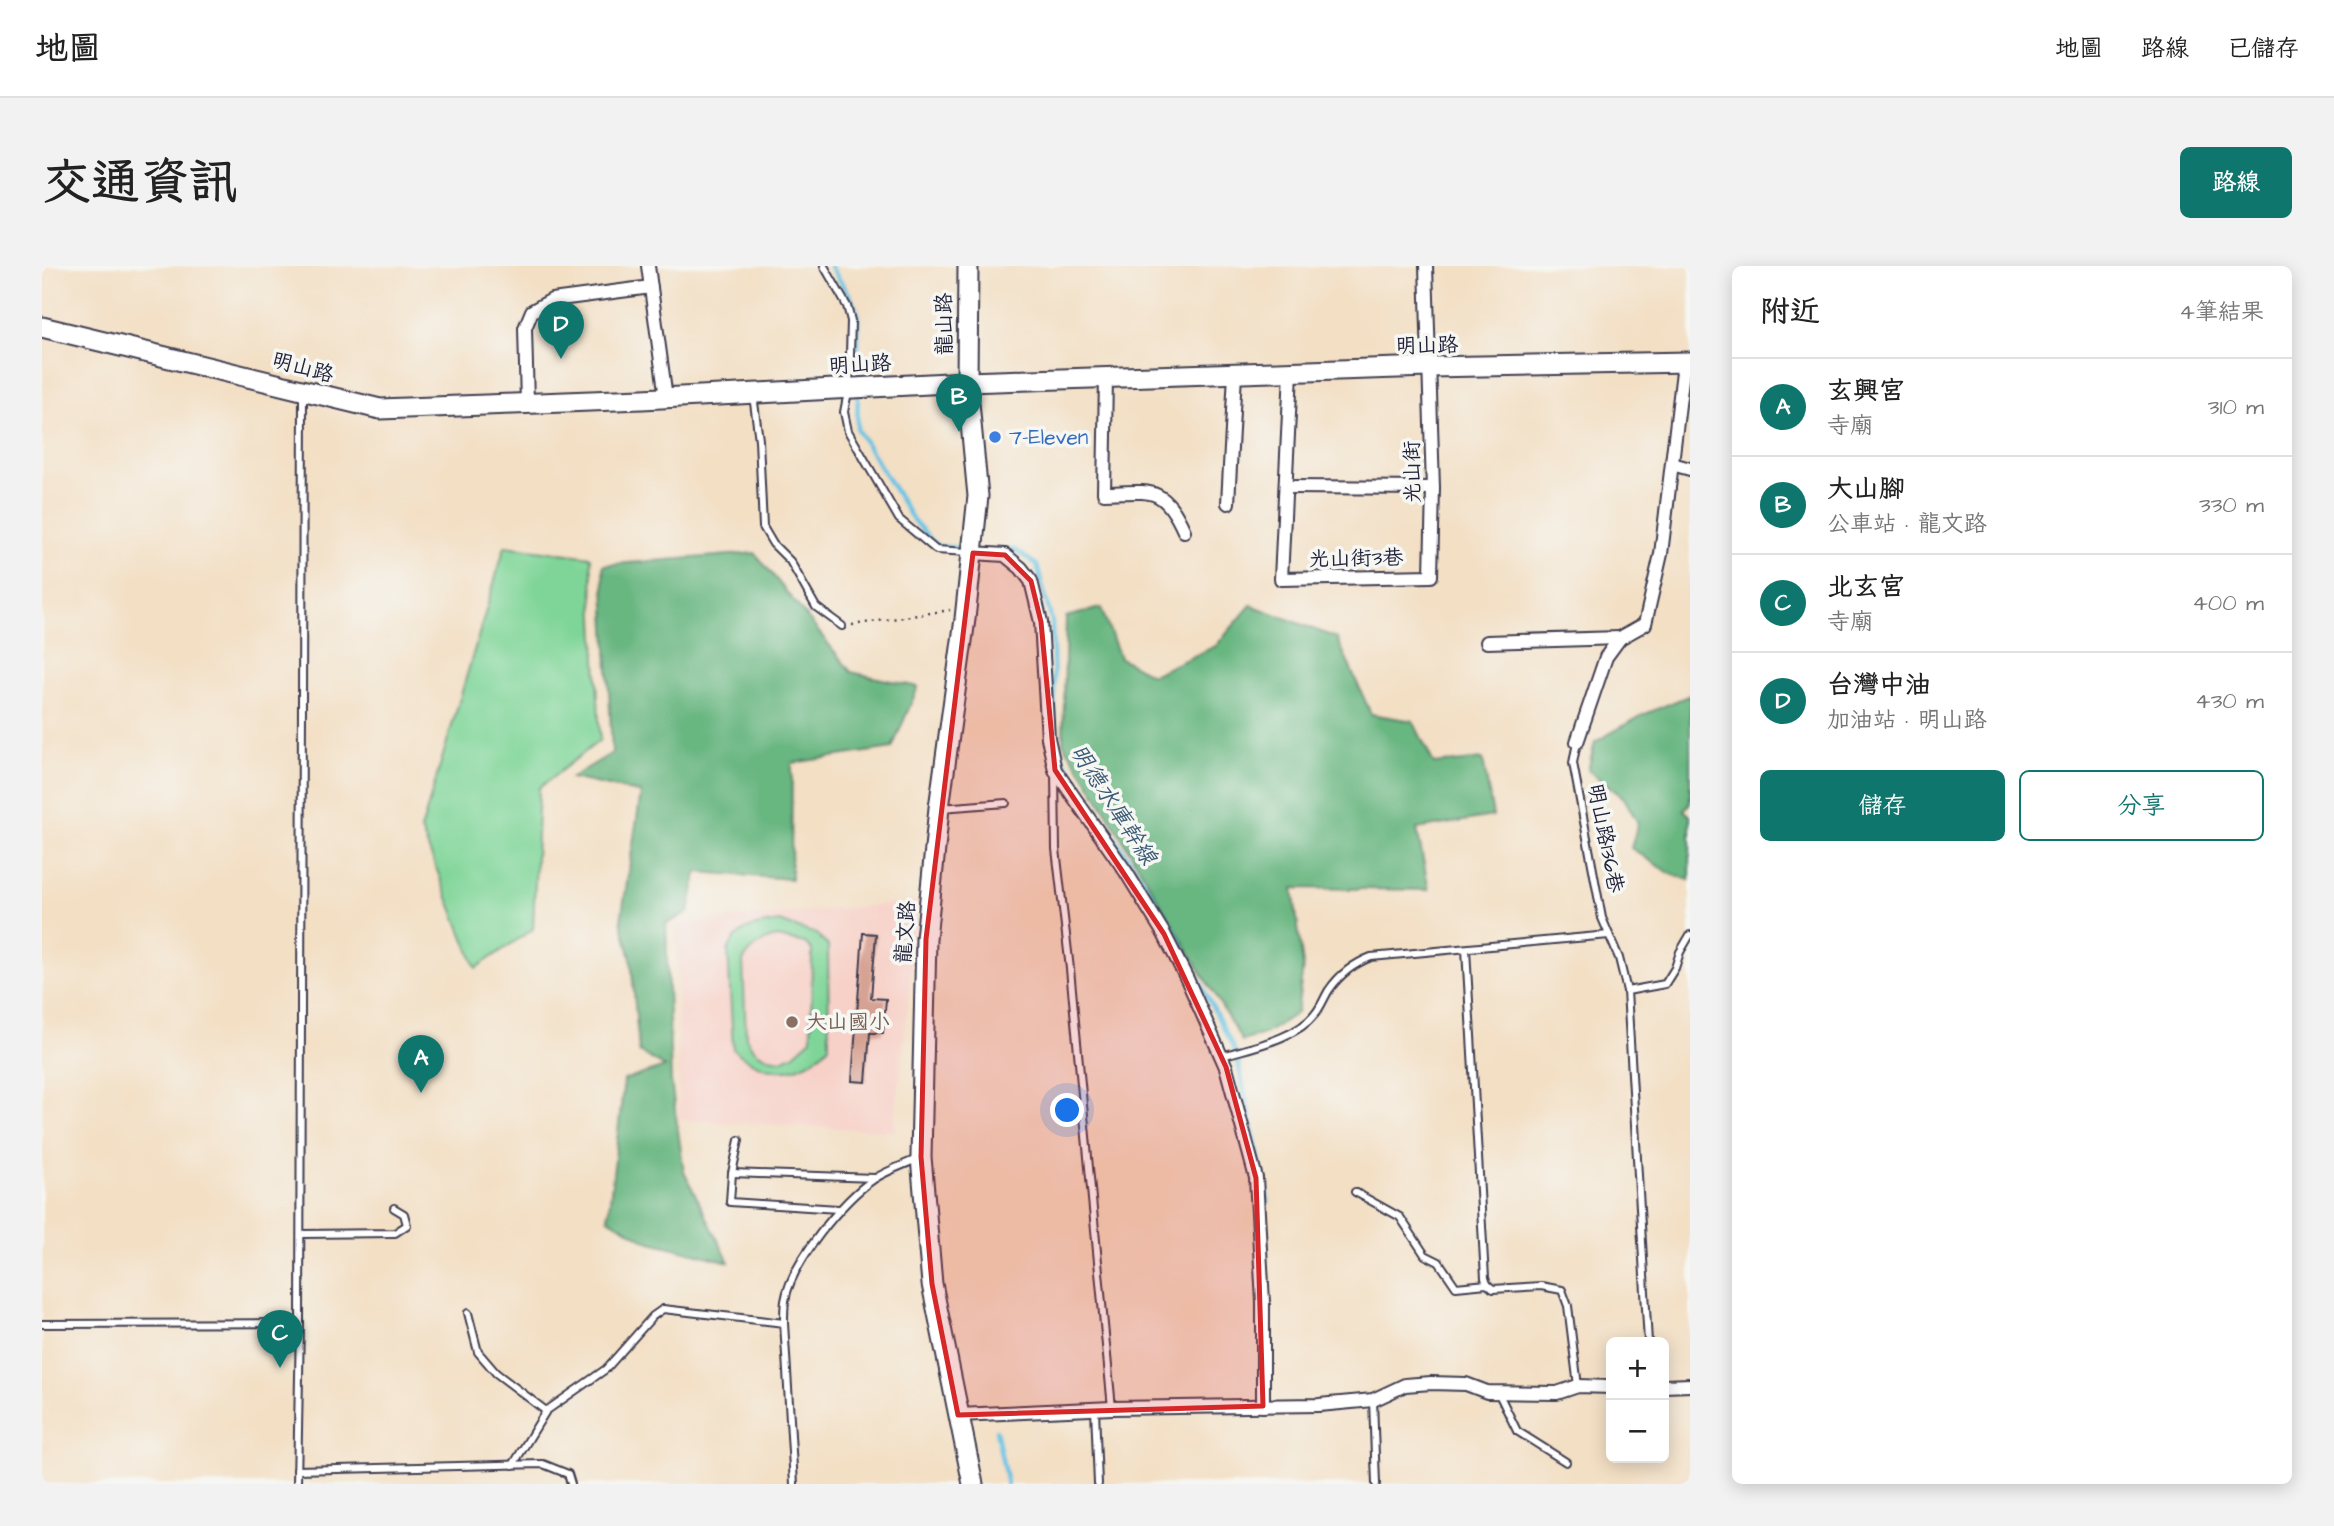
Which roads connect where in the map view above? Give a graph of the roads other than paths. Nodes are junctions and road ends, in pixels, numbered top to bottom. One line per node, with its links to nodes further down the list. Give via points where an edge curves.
1 (648, 266): 5 (street)
2 (824, 266): 13 (lane, via 848,306)
3 (968, 266): 12 (street, 龍山路)
4 (1426, 266): 8 (street, 光山街)
5 (651, 287): 16 (street); 17 (street, via 552,300 532,311 525,328)
6 (42, 327): 14 (street, 明山路)
7 (1687, 363): 8 (street, 明山路); 18 (street, 明山路136巷)
8 (1429, 367): 9 (street, 明山路); 21 (street, 光山街)
9 (1291, 372): 10 (street, 明山路); 20 (street)
10 (1235, 374): 11 (street, 明山路); 22 (street)
11 (1106, 378): 12 (street, 明山路); 23 (street, via 1104,493 1153,492 1173,506)
12 (967, 382): 13 (street, 明山路); 24 (street, 龍文路, via 978,496)
13 (855, 387): 15 (street, 明山路); 24 (lane, via 844,412 848,431 899,519 936,550)
14 (303, 390): 17 (street, 明山路, via 380,409); 45 (lane)
15 (753, 393): 16 (street, 明山路); 26 (lane, via 763,527 816,607)
16 (666, 398): 17 (street, 明山路)
17 (527, 403)
18 (1672, 464): 19 (street); 27 (street, 明山路136巷, via 1661,554 1645,624)
19 (1690, 469)
20 (1287, 487): 21 (street); 25 (street, 光山街3巷, via 1281,579)
21 (1433, 488): 25 (street, 光山街)
22 (1228, 503)
23 (1184, 531)
24 (974, 549): 30 (street, via 1005,555 1031,581 1041,622 1048,738); 32 (street, 龍文路)
25 (1431, 576)
26 (842, 626)
27 (1619, 638): 28 (street); 29 (street, 明山路136巷, via 1606,657)
28 (1487, 642)
29 (1577, 742): 33 (lane, 明山路136巷, via 1573,762 1577,789)
30 (1055, 770): 37 (street, via 1164,934); 59 (lane, via 1056,849)
31 (1006, 803): 32 (lane)
32 (939, 808): 39 (street, 龍文路, via 926,939)
33 (1609, 935): 35 (lane); 36 (lane, 明山路136巷)
34 (1690, 935): 36 (lane, via 1665,984)
35 (1466, 949): 37 (lane, via 1366,959 1342,973 1304,1024 1271,1042); 46 (lane)
36 (1627, 991): 51 (lane, 明山路136巷)
37 (1225, 1055): 58 (street, via 1256,1178 1264,1302)
38 (739, 1140): 40 (lane)
39 (920, 1157): 41 (lane); 62 (street, 龍文路, via 932,1284)
40 (732, 1173): 41 (lane); 44 (lane, via 730,1202)
41 (875, 1178): 44 (lane)
42 (1354, 1192): 46 (lane, via 1400,1217 1425,1255 1439,1262 1456,1287)
43 (394, 1208): 45 (lane, via 404,1214 407,1225 396,1233)
44 (838, 1209): 49 (lane, via 790,1284)
45 (301, 1234): 48 (lane)
46 (1487, 1284): 54 (lane, via 1493,1289 1541,1286 1562,1290 1569,1306)
47 (468, 1313): 61 (lane, via 478,1352 496,1373)
48 (300, 1323): 50 (lane); 65 (lane)
49 (784, 1323): 61 (lane, via 663,1309 606,1369); 68 (lane)
50 (42, 1324)
51 (1648, 1337)
52 (1690, 1385): 53 (street)
53 (1669, 1386)
54 (1577, 1387): 55 (street); 56 (street, via 1557,1393)
55 (1606, 1387)
56 (1498, 1392): 57 (street, via 1466,1384 1431,1383 1405,1385); 63 (lane, via 1517,1431)
57 (1373, 1400): 58 (street); 71 (lane)
58 (1263, 1406): 59 (street)
59 (1112, 1408): 60 (street)
60 (1095, 1409): 62 (street); 70 (lane)
61 (546, 1411): 64 (lane)
62 (958, 1415): 69 (street, 龍文路)
63 (1566, 1461)
64 (513, 1465): 65 (lane); 67 (lane, via 543,1464 568,1474)
65 (297, 1470): 66 (lane)
66 (297, 1484)
67 (571, 1484)
68 (794, 1484)
69 (973, 1484)
70 (1098, 1484)
71 (1376, 1484)

